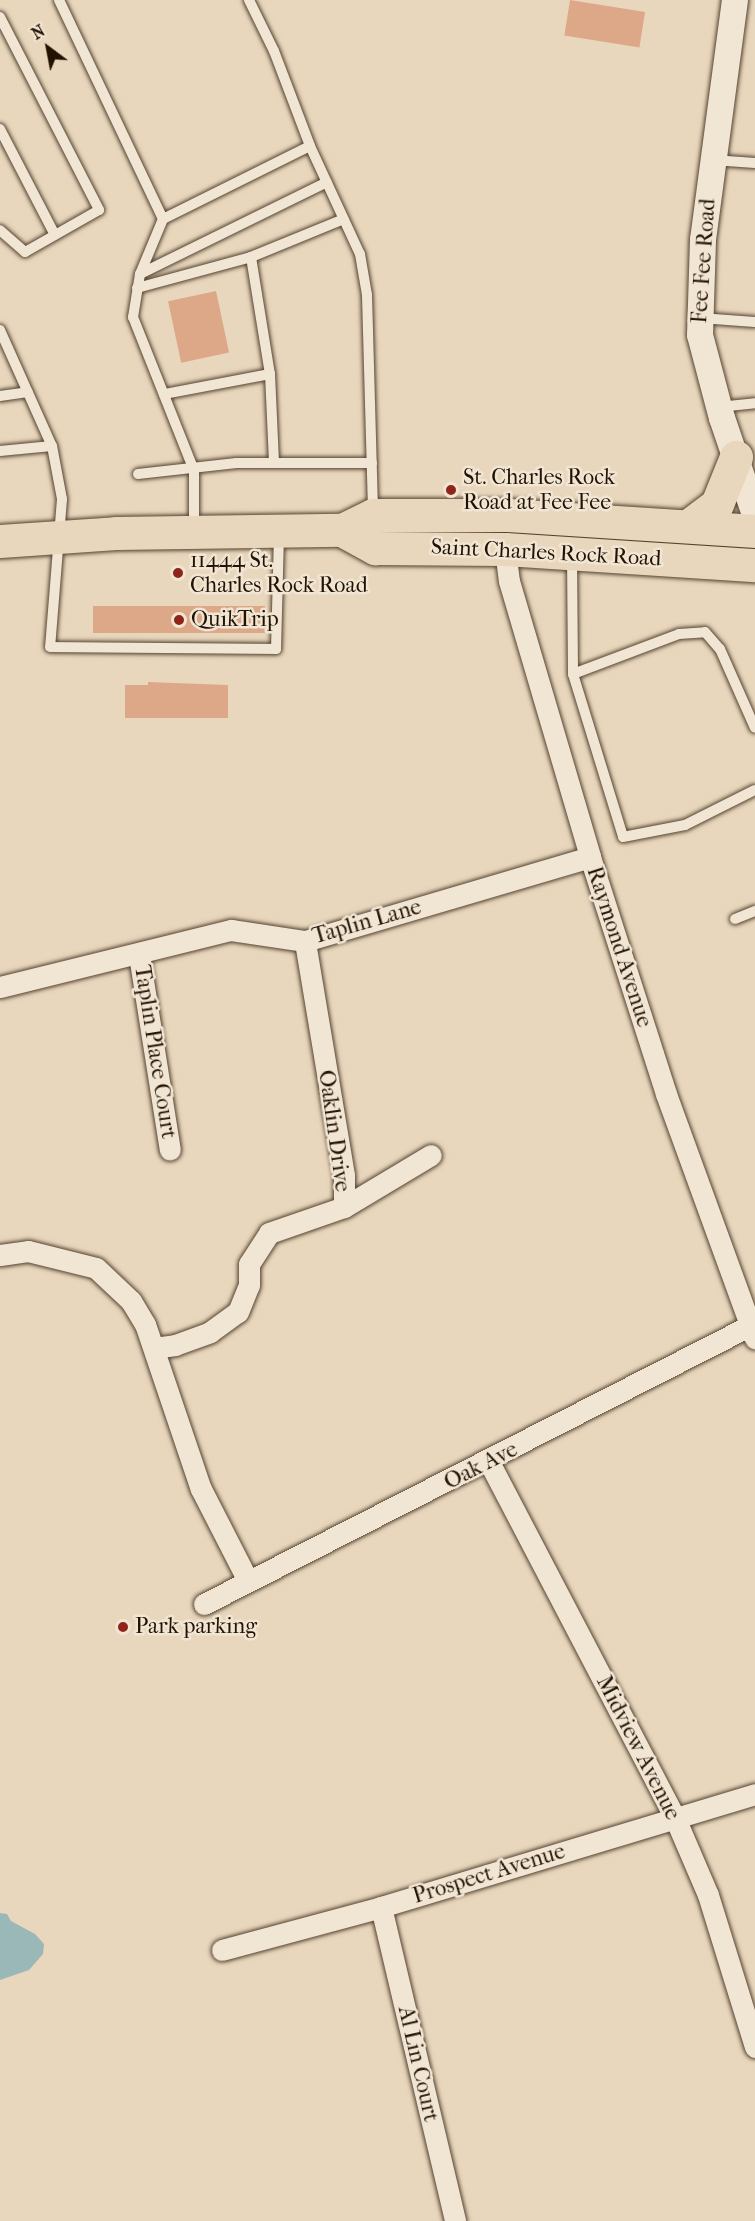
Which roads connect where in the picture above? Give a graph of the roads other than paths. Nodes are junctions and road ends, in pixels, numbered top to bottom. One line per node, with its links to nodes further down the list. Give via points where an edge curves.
1 (59, 0): 10 (lane)
2 (249, 0): 6 (lane, via 274,51)
3 (735, 0): 7 (street, Fee Fee Road)
4 (0, 17): 13 (lane, via 99,210)
5 (0, 129): 13 (lane)
6 (310, 146): 9 (lane); 10 (lane)
7 (713, 160): 8 (lane); 17 (street, Fee Fee Road)
8 (755, 163)
9 (327, 182): 11 (lane); 15 (lane)
10 (163, 219): 15 (lane)
11 (344, 219): 14 (lane); 31 (lane, via 360,254 367,295)
12 (0, 230): 13 (lane, via 25,252)
13 (55, 235)
14 (251, 257): 16 (lane); 21 (lane)
15 (140, 274): 16 (lane)
16 (137, 288): 23 (lane, via 132,317)
17 (699, 318): 18 (lane); 26 (street, Fee Fee Road, via 699,335)
18 (755, 322)
19 (0, 330): 20 (lane)
20 (4, 348): 22 (lane)
21 (270, 374): 23 (lane); 30 (lane)
22 (28, 392): 24 (lane); 27 (lane)
23 (164, 394): 32 (lane)
24 (0, 396)
25 (755, 403): 26 (lane)
26 (718, 407): 29 (street, Fee Fee Road)
27 (52, 446): 28 (lane); 41 (lane, via 62,499)
28 (0, 451)
29 (736, 457): 35 (street, Fee Fee Road); 36 (main road, via 717,504)
30 (274, 463): 31 (lane); 32 (lane, via 236,463)
31 (372, 463): 34 (lane)
32 (194, 470): 33 (lane); 40 (lane)
33 (138, 474)
34 (373, 515): 36 (main road, Saint Charles Rock Road, via 508,516); 37 (main road, Saint Charles Rock Road)
35 (755, 515)
36 (688, 526): 39 (main road, Saint Charles Rock Road)
37 (342, 530): 38 (main road, Saint Charles Rock Road); 43 (main road, Saint Charles Rock Road, via 375,548)
38 (279, 531): 40 (main road, Saint Charles Rock Road); 41 (lane, via 276,648 50,647)
39 (755, 531)
40 (194, 532): 41 (main road, Saint Charles Rock Road)
41 (58, 536): 42 (main road, Saint Charles Rock Road)
42 (0, 541)
43 (505, 549): 44 (main road, Saint Charles Rock Road); 49 (street, Raymond Avenue, via 509,581)
44 (572, 552): 45 (main road, Saint Charles Rock Road); 46 (lane)
45 (755, 565)
46 (573, 674): 47 (lane, via 679,634 705,632 720,649); 48 (lane, via 623,837 685,825)
47 (755, 728)
48 (755, 790)
49 (590, 857): 52 (street, Taplin Lane); 59 (street, Raymond Avenue, via 666,1094)
50 (755, 911): 51 (lane)
51 (735, 919)
52 (305, 941): 53 (street, Taplin Lane, via 231,930); 57 (street, Oaklin Drive, via 344,1175)
53 (139, 955): 54 (street, Taplin Lane); 55 (street, Taplin Place Court)
54 (0, 987)
55 (170, 1150)
56 (431, 1155): 57 (street)
57 (344, 1207): 60 (street, Oaklin Drive, via 269,1233 249,1264 249,1285 238,1312 210,1332)
58 (0, 1255): 60 (street, via 28,1251 96,1268 131,1301)
59 (753, 1329): 61 (street, Oak Ave)
60 (154, 1348): 62 (street, via 201,1489)
61 (489, 1462): 62 (street, Oak Ave); 65 (street, Midview Avenue)
62 (248, 1581): 63 (street, Oak Ave)
63 (204, 1604)
64 (755, 1794): 65 (street, Prospect Avenue)
65 (675, 1818): 66 (street, Prospect Avenue); 68 (street, Midview Avenue, via 708,1895)
66 (381, 1907): 67 (street, Prospect Avenue); 69 (street, Al Lin Court)
67 (222, 1950)
68 (755, 2047)
69 (455, 2221)

